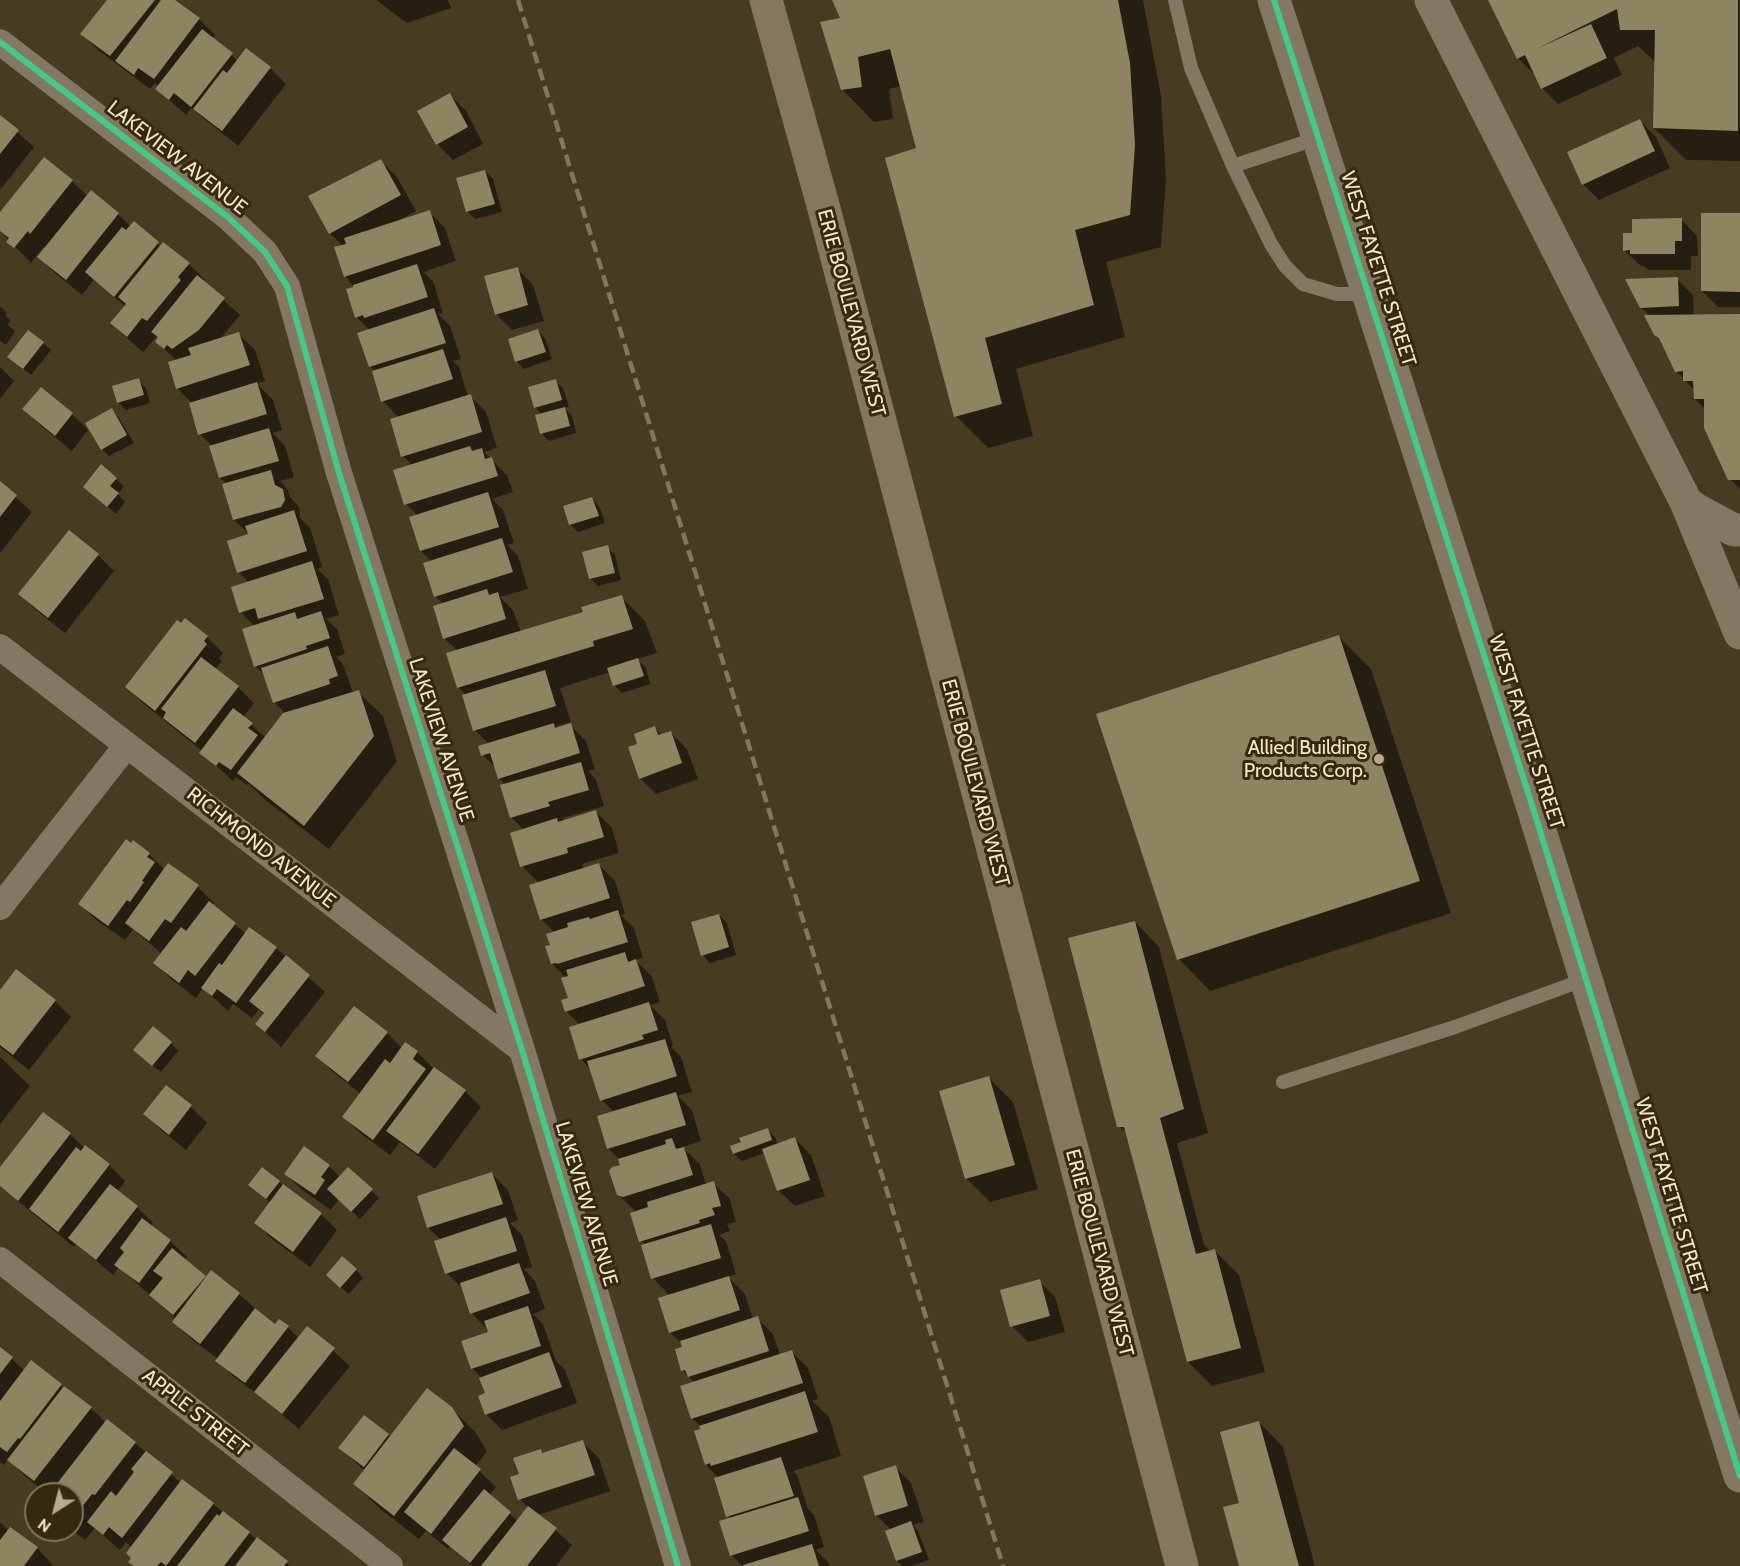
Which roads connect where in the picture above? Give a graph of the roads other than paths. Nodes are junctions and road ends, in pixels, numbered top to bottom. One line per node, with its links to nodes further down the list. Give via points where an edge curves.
1 (766, 0): 22 (main road, ERIE BOULEVARD WEST)
2 (1175, 0): 7 (lane, via 1191,68)
3 (1274, 0): 6 (street, WEST FAYETTE STREET)
4 (1431, 0): 9 (street)
5 (0, 42): 16 (street, LAKEVIEW AVENUE, via 230,218 265,252 287,286 339,473)
6 (1318, 138): 7 (lane); 8 (street, WEST FAYETTE STREET)
7 (1233, 166): 8 (lane, via 1271,244 1303,284 1336,294)
8 (1368, 294): 15 (street, WEST FAYETTE STREET)
9 (1686, 502): 10 (street); 11 (street)
10 (1740, 530)
11 (1740, 633)
12 (0, 647): 13 (street, RICHMOND AVENUE)
13 (127, 745): 14 (street); 16 (street, RICHMOND AVENUE)
14 (0, 907)
15 (1586, 980): 17 (lane); 19 (street, WEST FAYETTE STREET)
16 (522, 1050): 21 (street, LAKEVIEW AVENUE)
17 (1283, 1082)
18 (0, 1260): 20 (street, APPLE STREET)
19 (1740, 1476)
20 (390, 1566)
21 (678, 1566)
22 (1182, 1566)

